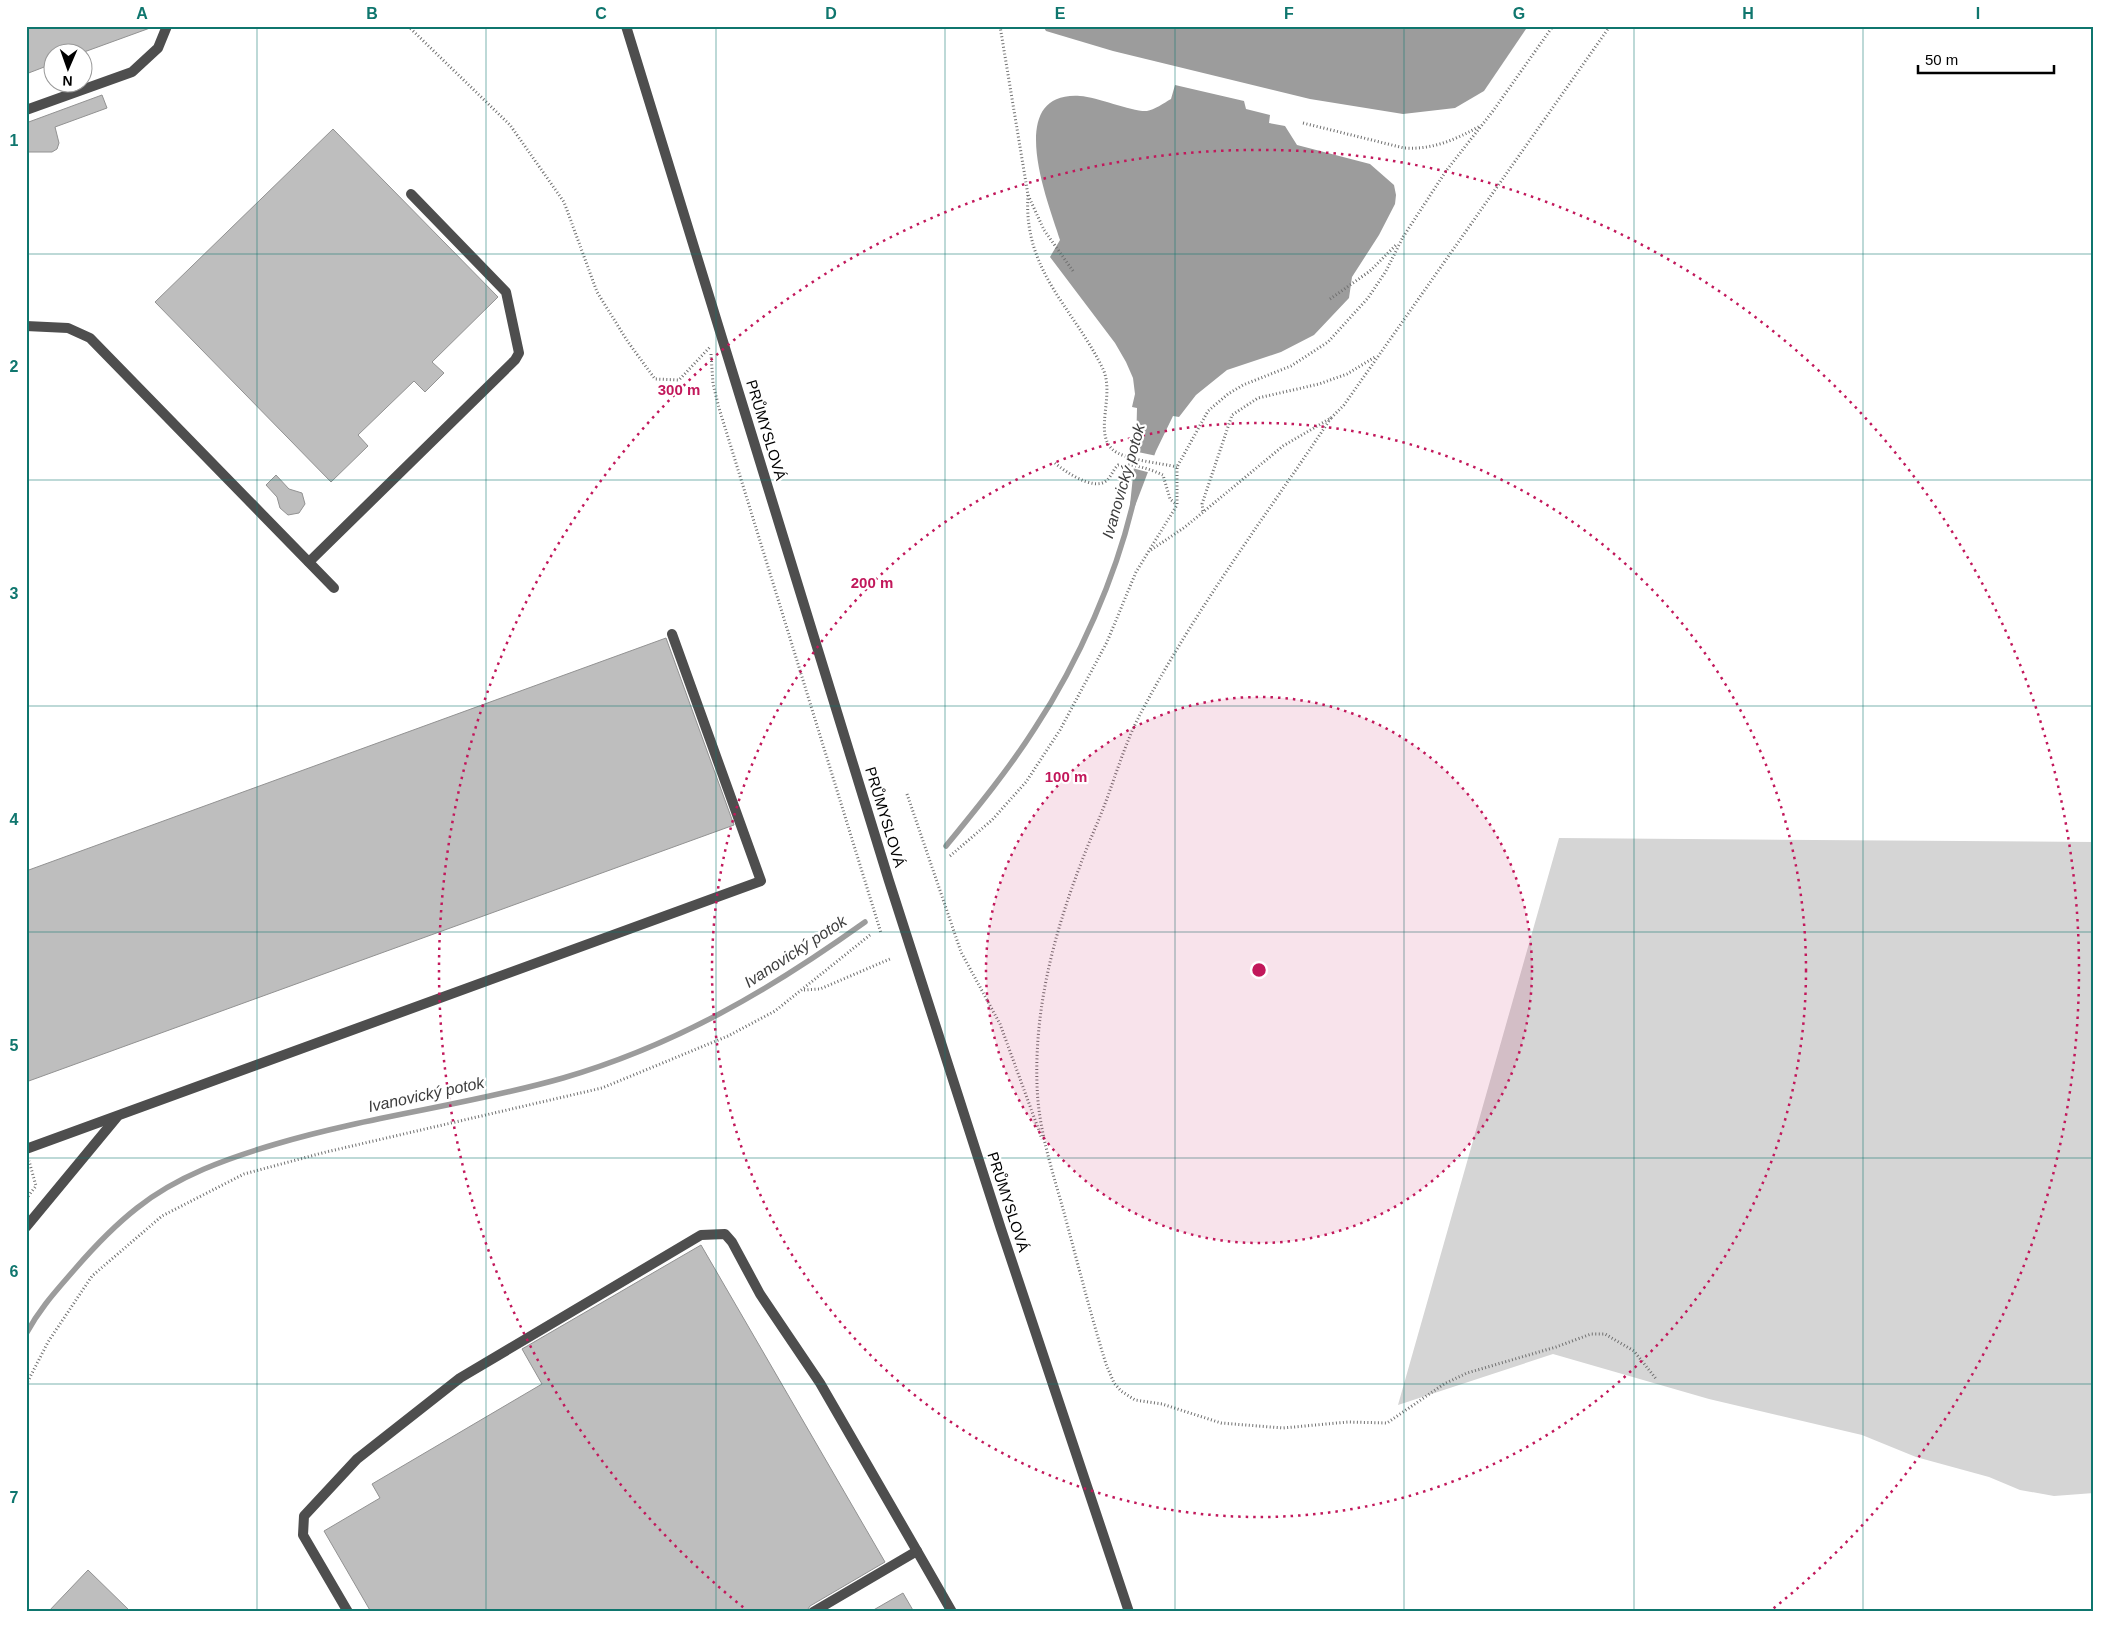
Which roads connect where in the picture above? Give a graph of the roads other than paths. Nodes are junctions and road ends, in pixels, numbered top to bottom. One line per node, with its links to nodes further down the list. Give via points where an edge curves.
1 (167, 26): 3 (street, via 158,48 132,72)
2 (626, 26): 16 (street, PRŮMYSLOVÁ, via 889,881)
3 (26, 110)
4 (411, 194): 6 (street, via 506,292 519,353)
5 (26, 326): 6 (street, via 68,328 90,338)
6 (309, 562): 7 (street)
7 (334, 588)
8 (672, 634): 9 (street, via 761,881)
9 (118, 1116): 10 (street); 11 (street)
10 (26, 1151)
11 (26, 1227)
12 (918, 1551): 13 (street, via 820,1383 760,1294 732,1242 725,1234 715,1233 701,1235 460,1378 356,1459 304,1516 303,1535); 14 (street); 15 (street)
13 (348, 1612)
14 (813, 1612)
15 (952, 1612)
16 (1129, 1612)

